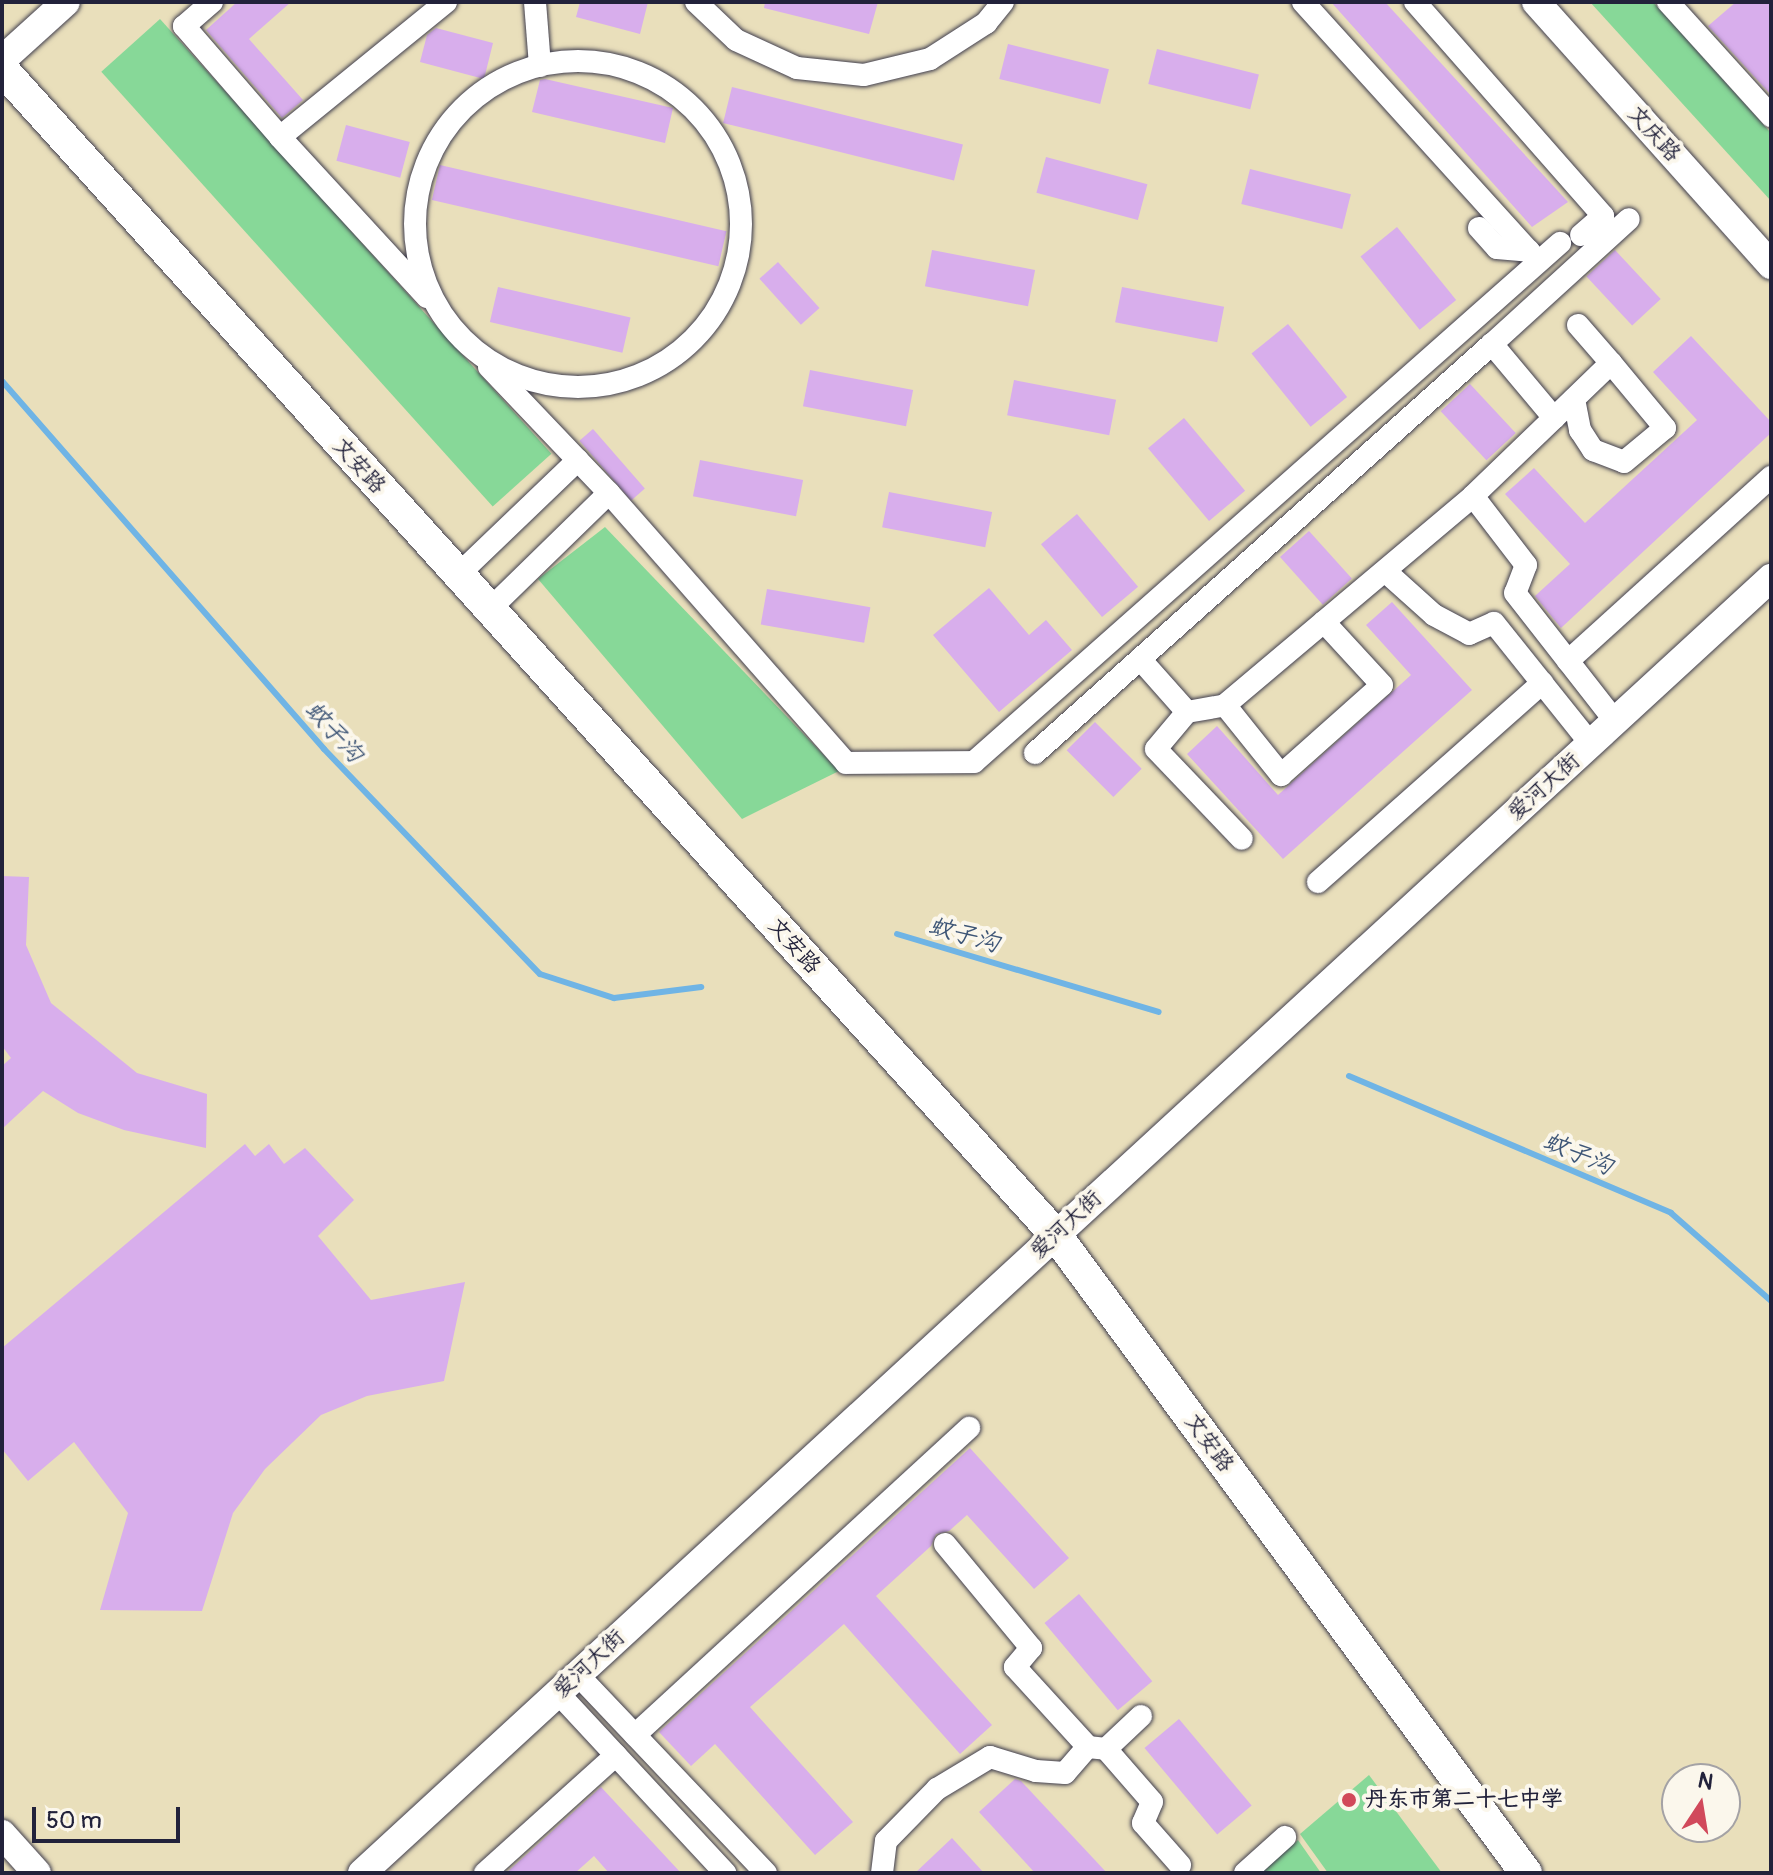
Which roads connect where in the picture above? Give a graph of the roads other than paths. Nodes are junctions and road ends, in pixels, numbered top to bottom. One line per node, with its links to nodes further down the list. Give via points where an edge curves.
1 (66, 2): 11 (street)
2 (212, 2): 15 (street, via 184,26)
3 (446, 2): 15 (street)
4 (535, 2): 12 (street)
5 (696, 2): 6 (street, via 736,40 797,68 864,75 930,59 986,23)
6 (1003, 2)
7 (1303, 2): 18 (street)
8 (1415, 2): 18 (street, via 1603,216)
9 (1536, 2): 19 (street, 文庆路)
10 (1668, 2): 14 (street)
11 (2, 60)
12 (540, 66): 20 (street, via 505,77 463,107 432,147 416,196 416,252); 23 (street, via 605,63 654,79 695,109 725,150 741,199 740,256 710,319 682,352 633,379 577,389 520,378)
13 (2, 69): 32 (main road, 文安路)
14 (1771, 116)
15 (280, 137): 20 (street)
16 (1629, 219): 22 (street)
17 (1479, 228): 18 (street, via 1497,248)
18 (1534, 256): 29 (street, via 974,762 846,763)
19 (1771, 265)
20 (435, 306): 23 (street)
21 (1578, 325): 24 (street)
22 (1492, 344): 26 (street); 36 (street)
23 (471, 349): 27 (street)
24 (1611, 363): 25 (street); 25 (street, via 1665,428 1624,462 1593,450 1580,430)
25 (1574, 399): 26 (street)
26 (1554, 418): 30 (street)
27 (578, 460): 29 (street); 32 (street)
28 (1771, 477): 37 (street)
29 (609, 493): 34 (street)
30 (1473, 496): 31 (street); 37 (street, via 1526,565 1515,593)
31 (1385, 571): 35 (street); 38 (street, via 1434,615 1469,634 1494,623)
32 (458, 575): 34 (main road, 文安路)
33 (1771, 578): 41 (street, 爱河大街)
34 (490, 609): 46 (main road, 文安路)
35 (1324, 622): 39 (street); 39 (street, via 1382,685 1281,775)
36 (1140, 659): 40 (street); 43 (street)
37 (1568, 661): 41 (street)
38 (1542, 683): 42 (street); 45 (street)
39 (1225, 705): 40 (street)
40 (1187, 712): 44 (street, via 1156,749)
41 (1615, 721): 42 (street, 爱河大街)
42 (1591, 744): 46 (street, 爱河大街)
43 (1035, 753)
44 (1242, 839)
45 (1318, 882)
46 (1055, 1234): 49 (street, 爱河大街); 64 (main road, 文安路)
47 (969, 1428): 51 (street)
48 (945, 1544): 52 (street, via 1031,1648 1015,1667)
49 (568, 1684): 51 (street); 53 (street); 58 (street, 爱河大街)
50 (1141, 1716): 52 (street)
51 (635, 1735): 61 (street)
52 (1097, 1748): 56 (street, via 1152,1802 1143,1823); 62 (street, via 1065,1773 990,1757 937,1789 886,1841)
53 (616, 1755): 59 (street); 60 (street)
54 (2, 1834): 57 (street)
55 (1285, 1837): 63 (street)
56 (1180, 1865)
57 (37, 1873)
58 (362, 1873)
59 (485, 1873)
60 (725, 1873)
61 (766, 1873)
62 (882, 1873)
63 (1245, 1873)
64 (1526, 1873)

